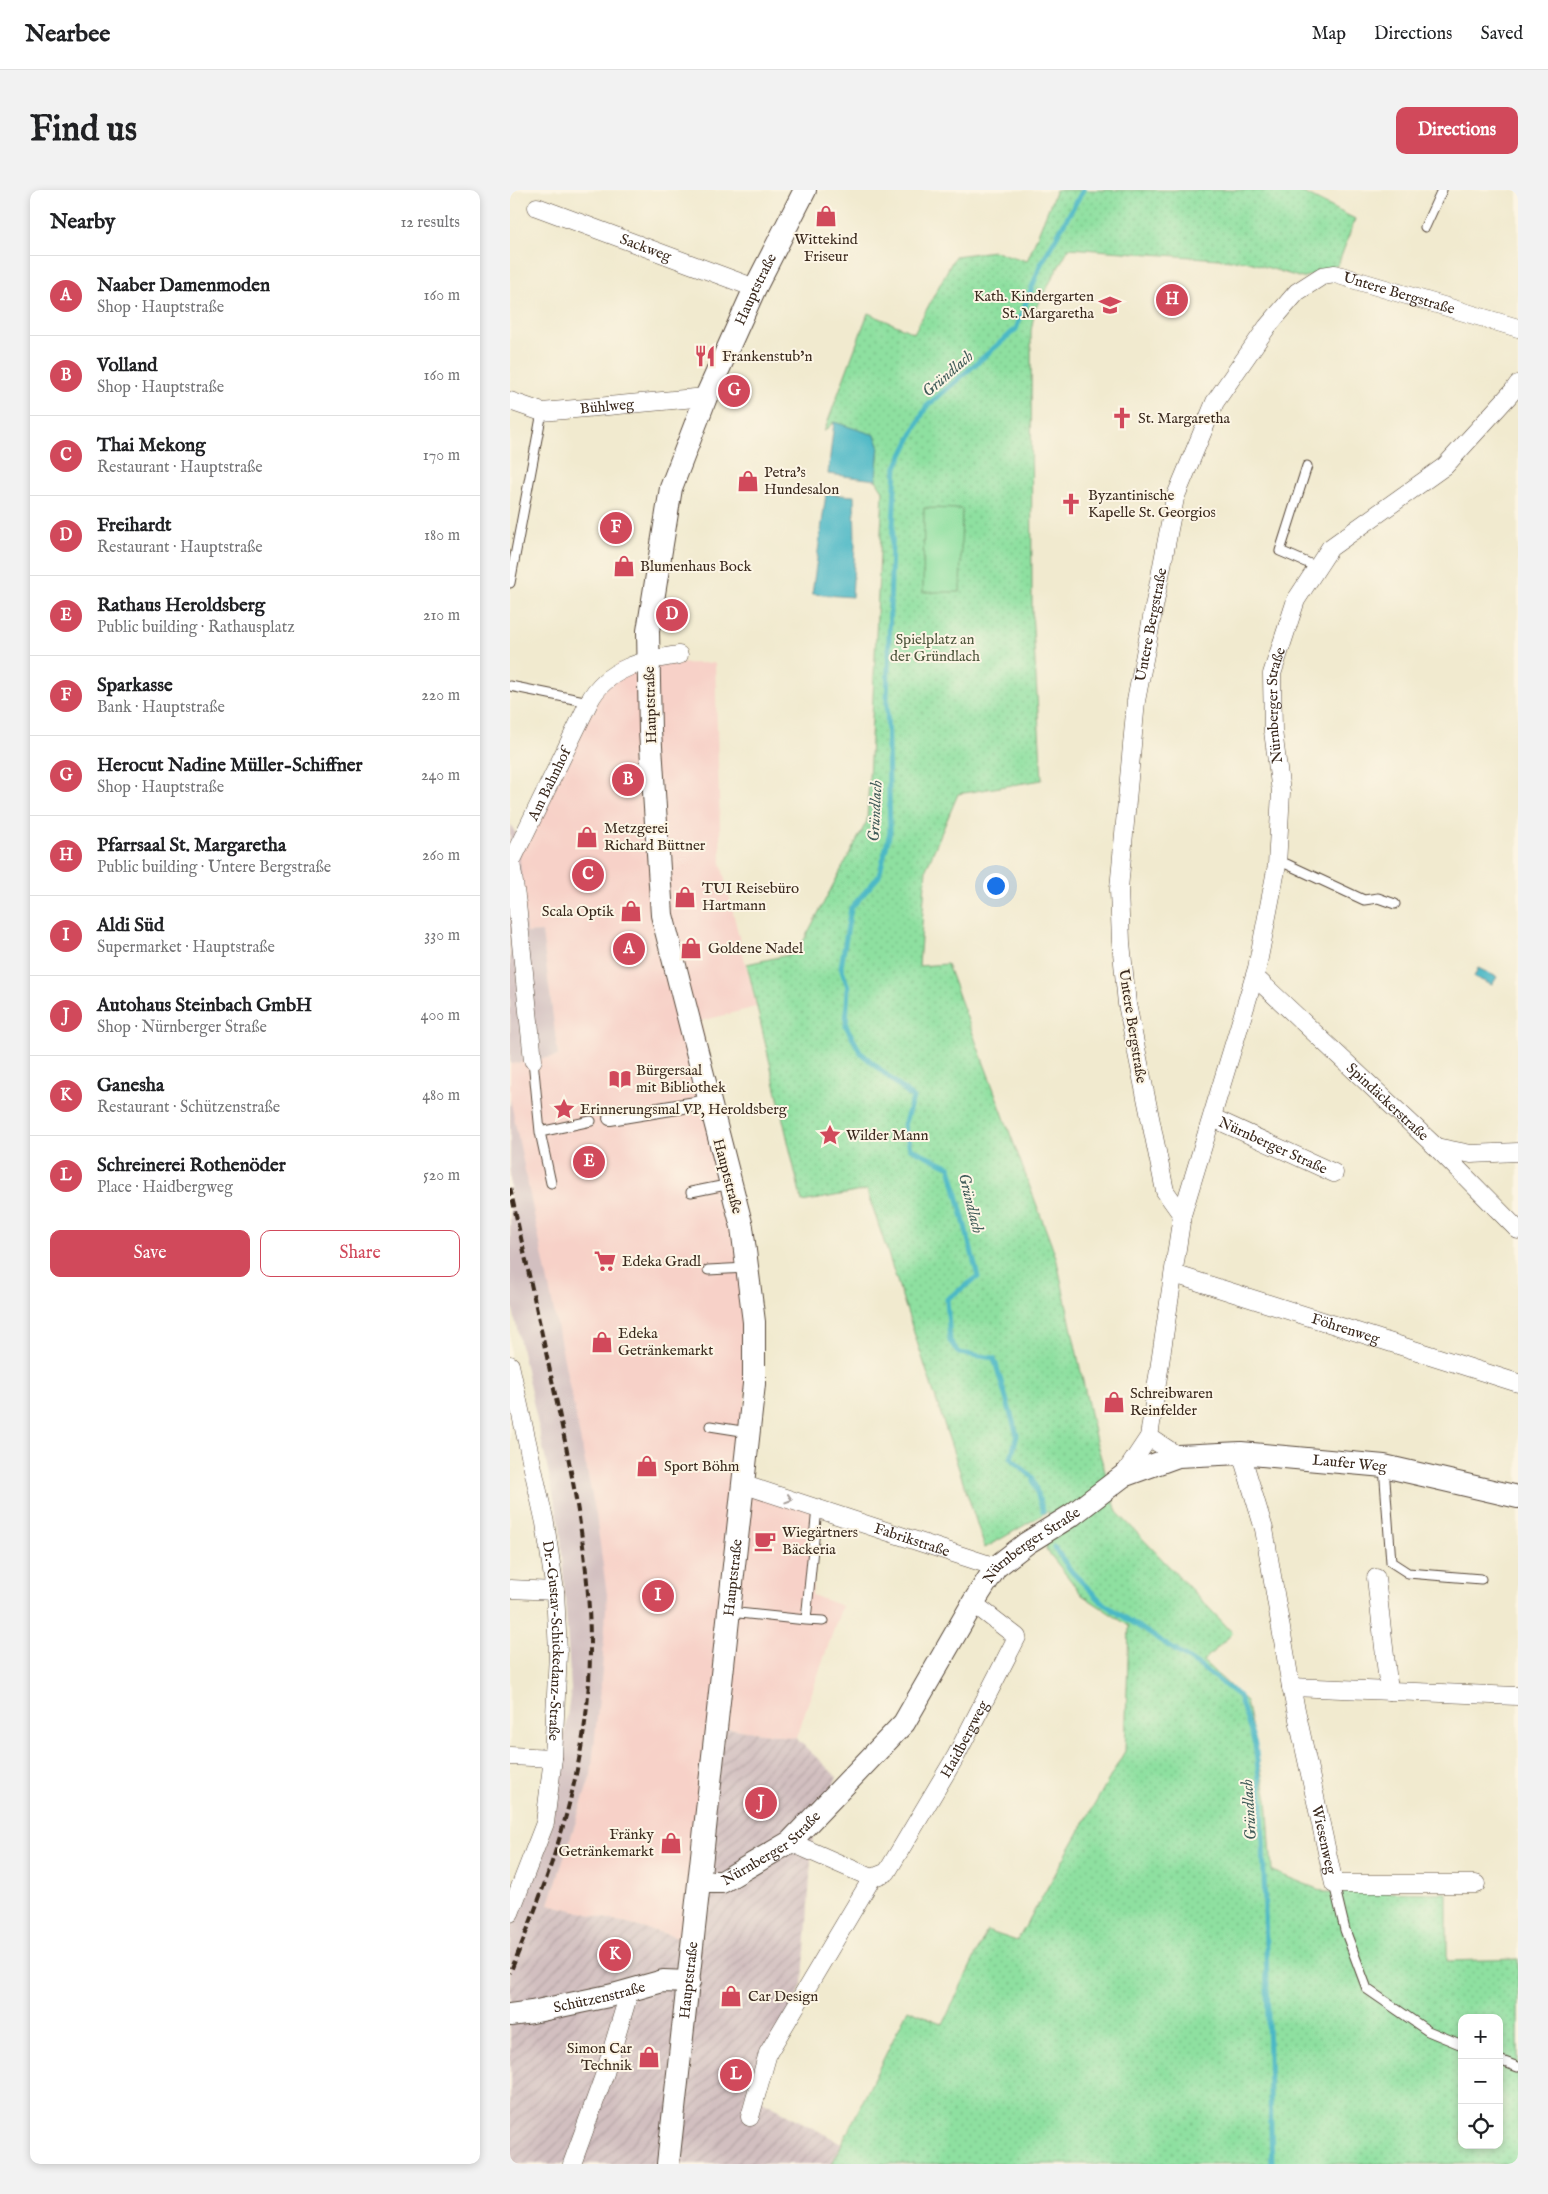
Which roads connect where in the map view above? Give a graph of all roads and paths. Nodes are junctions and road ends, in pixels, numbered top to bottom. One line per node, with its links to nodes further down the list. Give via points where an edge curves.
1 (805, 190): 5 (street, Hauptstraße)
2 (1442, 190): 4 (lane)
3 (537, 207): 5 (street, Sackweg)
4 (1425, 227)
5 (755, 288): 8 (street, Hauptstraße)
6 (1518, 328): 33 (street, Untere Bergstraße, via 1335,274 1322,276 1298,292 1267,326 1238,366 1215,402 1175,498 1136,701 1119,889 1127,1004 1138,1062 1165,1191)
7 (1518, 384): 12 (street, Nürnberger Straße, via 1445,466 1330,548)
8 (706, 397): 10 (street, Bühlweg); 15 (street, Hauptstraße, via 671,488 648,631)
9 (510, 401): 10 (street, Bühlweg)
10 (542, 412): 13 (lane)
11 (1307, 466): 12 (lane, via 1280,551)
12 (1318, 568): 18 (street, Nürnberger Straße, via 1296,600 1272,674 1273,732 1281,792)
13 (510, 584)
14 (679, 655): 15 (street, Am Bahnhof)
15 (648, 659): 17 (street, Am Bahnhof, via 608,677); 22 (street, Hauptstraße, via 662,915)
16 (510, 686): 17 (lane)
17 (589, 702): 21 (street, Am Bahnhof, via 511,862)
18 (1278, 860): 19 (lane, via 1364,900 1378,898); 20 (street, Nürnberger Straße)
19 (1395, 904)
20 (1255, 977): 24 (street, Nürnberger Straße); 27 (street, Spindäckerstraße)
21 (533, 1060): 26 (lane)
22 (708, 1102): 23 (street); 31 (street, Hauptstraße)
23 (610, 1118)
24 (1213, 1118): 29 (street, Nürnberger Straße); 33 (street, Nürnberger Straße)
25 (591, 1121): 26 (lane)
26 (540, 1132): 30 (lane)
27 (1436, 1147): 28 (street, via 1471,1154); 34 (street, Spindäckerstraße)
28 (1518, 1152)
29 (1334, 1173)
30 (550, 1183)
31 (731, 1184): 32 (lane); 35 (street, Hauptstraße, via 742,1227)
32 (692, 1192)
33 (1182, 1216): 37 (street, Nürnberger Straße)
34 (1518, 1230)
35 (747, 1268): 36 (lane); 42 (street, Hauptstraße, via 754,1322 754,1376)
36 (708, 1270)
37 (1174, 1274): 39 (street, Föhrenweg); 43 (street, Nürnberger Straße)
38 (510, 1365): 40 (street, Dr.-Gustav-Schickedanz-Straße)
39 (1518, 1383)
40 (512, 1387): 55 (street, Dr.-Gustav-Schickedanz-Straße, via 545,1523)
41 (710, 1426): 42 (lane)
42 (748, 1432): 48 (street, Hauptstraße)
43 (1149, 1437): 45 (street); 47 (street, Nürnberger Straße)
44 (1241, 1453): 45 (street, Laufer Weg); 46 (street, Laufer Weg); 60 (street, Wiesenweg, via 1264,1529)
45 (1178, 1456): 47 (street, Laufer Weg)
46 (1384, 1466): 49 (street, Laufer Weg); 53 (lane, via 1391,1562 1408,1573)
47 (1123, 1476): 51 (street, Nürnberger Straße)
48 (742, 1484): 50 (street, Fabrikstraße, one-way to 50); 57 (street, Hauptstraße)
49 (1518, 1497)
50 (817, 1508): 51 (street, Fabrikstraße); 58 (lane)
51 (996, 1567): 56 (street, Nürnberger Straße)
52 (1376, 1578): 61 (street)
53 (1481, 1579)
54 (510, 1589): 55 (street)
55 (555, 1591): 64 (street, Dr.-Gustav-Schickedanz-Straße, via 558,1653)
56 (973, 1603): 65 (street, Nürnberger Straße, via 904,1724); 66 (street, Haidbergweg, via 1017,1637 956,1756 888,1872)
57 (729, 1612): 58 (lane); 67 (street, Hauptstraße)
58 (806, 1620): 59 (lane)
59 (823, 1621)
60 (1291, 1687): 61 (street); 68 (street, Wiesenweg)
61 (1389, 1691): 62 (street)
62 (1517, 1696)
63 (510, 1756): 64 (street)
64 (553, 1758): 70 (street, Dr.-Gustav-Schickedanz-Straße, via 545,1822)
65 (790, 1842): 66 (street); 67 (street, Nürnberger Straße, via 722,1882)
66 (872, 1878): 77 (street, Haidbergweg, via 768,2054)
67 (700, 1882): 71 (street, Hauptstraße)
68 (1334, 1884): 69 (street, Wiesenweg); 74 (lane, via 1345,1930 1367,1989 1428,2031)
69 (1476, 1884)
70 (510, 1913)
71 (689, 1982): 72 (street, Schützenstraße, via 663,1981); 79 (street, Hauptstraße)
72 (630, 1990): 73 (street, Schützenstraße); 78 (street, via 605,2073)
73 (510, 2015)
74 (1458, 2043)
75 (1503, 2061): 76 (lane)
76 (1518, 2067)
77 (750, 2117)
78 (572, 2164)
79 (668, 2164)

